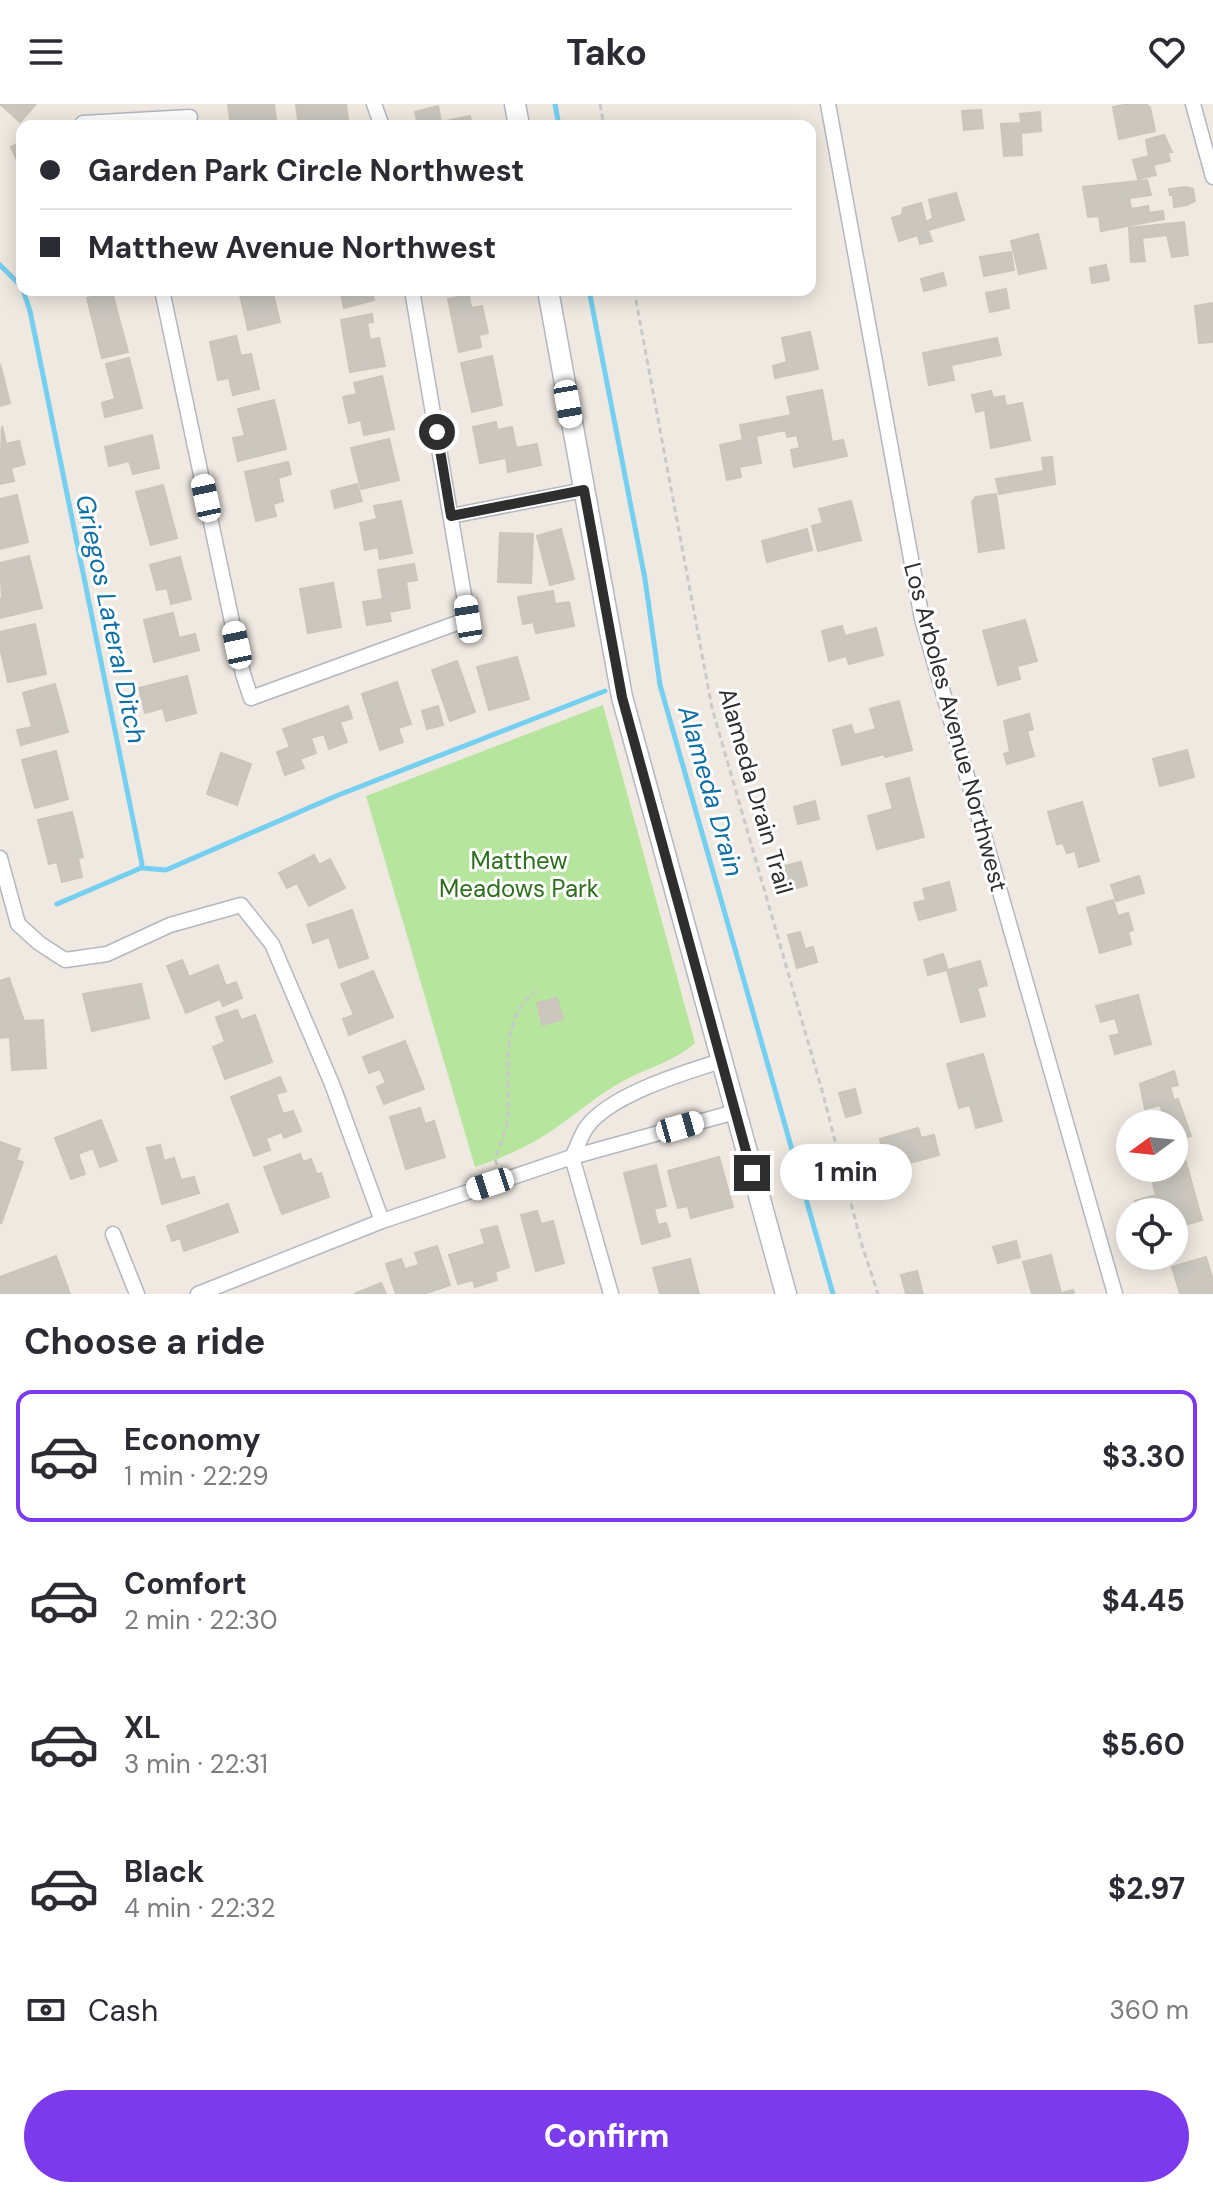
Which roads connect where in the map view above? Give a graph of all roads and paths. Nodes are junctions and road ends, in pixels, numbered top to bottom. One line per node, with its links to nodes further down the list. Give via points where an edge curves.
1 (828, 104): 25 (street, Los Arboles Avenue Northwest, via 922,619)
2 (1193, 104): 5 (street)
3 (189, 116): 4 (street)
4 (128, 120)
5 (1213, 177)
6 (163, 296): 11 (street, via 251,698 468,619)
7 (413, 296): 11 (street)
8 (549, 296): 10 (street)
9 (635, 296): 24 (path, Alameda Drain Trail, via 712,708)
10 (584, 490): 11 (street); 14 (street, via 622,697)
11 (451, 516)
12 (0, 858): 18 (street, via 18,924 65,960 107,954 170,925 241,905 272,944 332,1084)
13 (535, 991): 17 (path, via 519,1007 512,1028 507,1120)
14 (721, 1061): 15 (street); 16 (street, via 617,1101 587,1126)
15 (735, 1112): 16 (street); 23 (street)
16 (572, 1157): 18 (street); 22 (street)
17 (497, 1165)
18 (382, 1221): 21 (street)
19 (113, 1234): 20 (street)
20 (137, 1294)
21 (198, 1294)
22 (611, 1294)
23 (786, 1294)
24 (878, 1294)
25 (1115, 1294)

